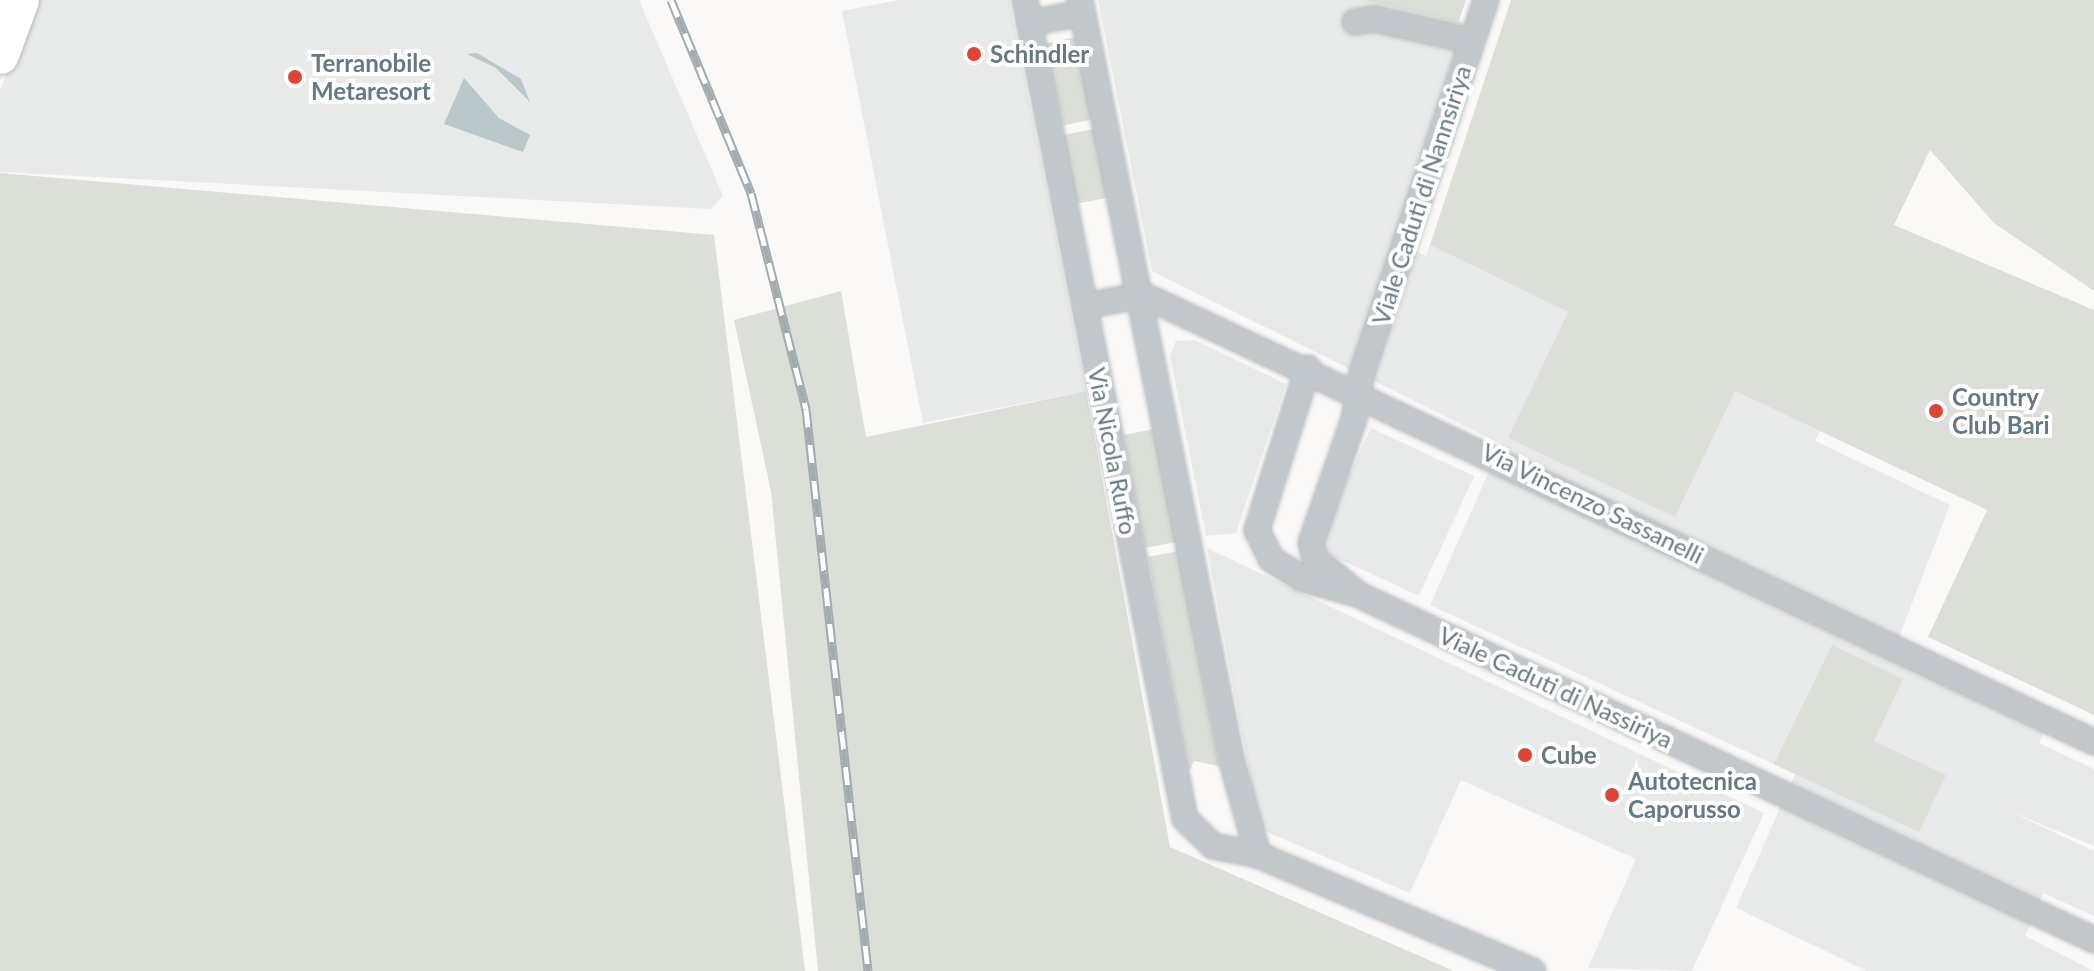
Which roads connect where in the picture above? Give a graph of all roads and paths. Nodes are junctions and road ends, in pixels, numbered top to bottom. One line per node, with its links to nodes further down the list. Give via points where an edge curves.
1 (20, 0): 7 (main road)
2 (1486, 0): 6 (street, Viale Caduti di Nannsiriya)
3 (1081, 6): 4 (street); 8 (street)
4 (1027, 11): 9 (street, Via Nicola Ruffo)
5 (1355, 22): 6 (street, via 1375,19)
6 (1472, 41): 11 (street, Viale Caduti di Nannsiriya)
7 (0, 55)
8 (1143, 295): 9 (street); 10 (street, Via Vincenzo Sassanelli); 14 (street, via 1231,758)
9 (1085, 306): 14 (street, Via Nicola Ruffo, via 1185,819 1213,846)
10 (1308, 368): 11 (street, Via Vincenzo Sassanelli); 12 (street, via 1257,530 1271,559 1303,579)
11 (1359, 390): 12 (street, Viale Caduti di Nassiriya, via 1311,543 1315,559); 13 (street, Via Vincenzo Sassanelli)
12 (1359, 595): 15 (street, Viale Caduti di Nassiriya)
13 (2094, 742)
14 (1258, 855): 16 (street, Via Nicola Ruffo)
15 (2094, 940)
16 (1533, 971)

